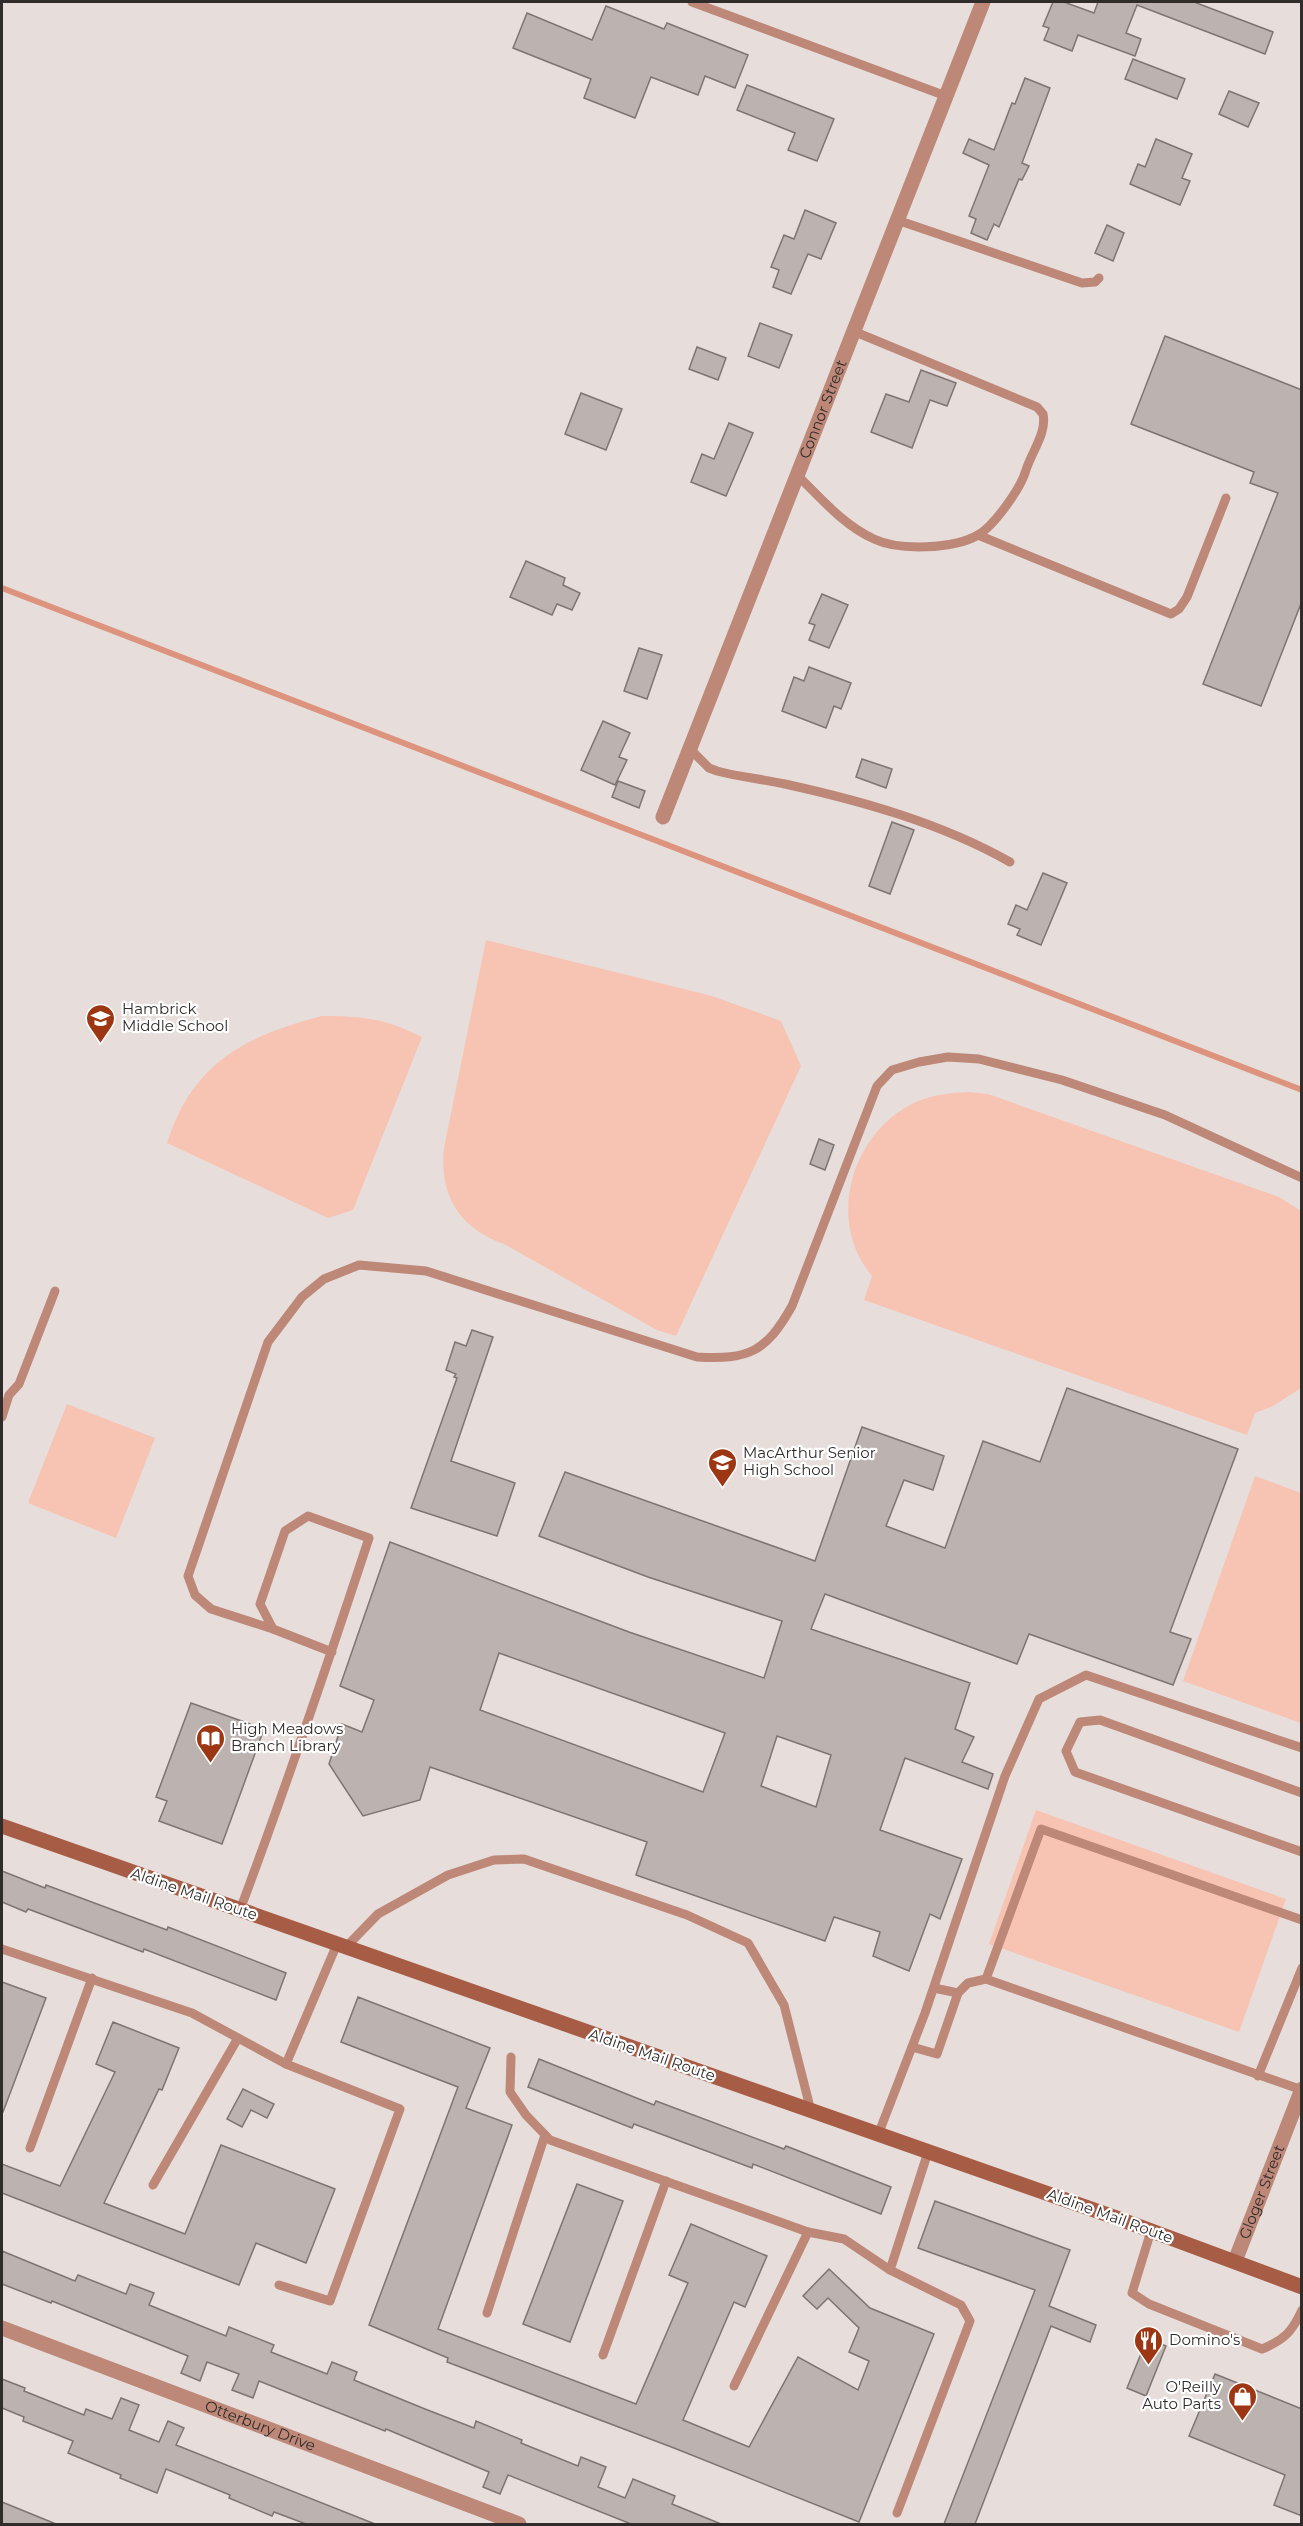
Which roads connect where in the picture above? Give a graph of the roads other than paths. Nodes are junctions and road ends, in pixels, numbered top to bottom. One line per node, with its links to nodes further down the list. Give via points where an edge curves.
1 (692, 2): 3 (lane)
2 (983, 2): 3 (street, Connor Street)
3 (946, 96): 4 (street, Connor Street)
4 (897, 220): 5 (lane, via 1082,283); 6 (street, Connor Street)
5 (1099, 278)
6 (853, 332): 7 (street, Connor Street); 9 (lane, via 1037,406 1044,414 1044,430 1024,479 1012,500)
7 (797, 475): 9 (lane, via 849,524 885,544 941,546); 10 (street, Connor Street)
8 (1226, 498): 9 (lane, via 1187,597 1171,614)
9 (978, 535)
10 (689, 748): 11 (street, Connor Street); 12 (lane, via 717,771 806,789 935,826)
11 (663, 817)
12 (1010, 862)
13 (1302, 1178): 17 (lane, via 1155,1112 1062,1080 979,1059 948,1057 892,1070 877,1086 792,1306 778,1330 762,1346 746,1354 724,1359 697,1357 426,1270 358,1266 324,1279 302,1297 268,1342 188,1576 195,1595 211,1609)
14 (55, 1291): 15 (lane, via 19,1384)
15 (5, 1394): 16 (lane)
16 (2, 1417)
17 (273, 1629): 18 (lane); 18 (lane, via 260,1604 285,1531 308,1516 369,1538)
18 (332, 1652): 23 (lane)
19 (1302, 1748): 30 (lane, via 1086,1675 1039,1699 1005,1776)
20 (1302, 1793): 22 (lane, via 1100,1720 1080,1722 1066,1751 1075,1772)
21 (2, 1826): 23 (main road, Aldine Mail Route)
22 (1302, 1852)
23 (240, 1910): 25 (main road, Aldine Mail Route)
24 (1302, 1920): 29 (lane, via 1041,1828)
25 (341, 1946): 35 (lane); 38 (main road, Aldine Mail Route); 38 (lane, via 378,1914 448,1875 494,1860 524,1859 687,1915 748,1942 784,2005)
26 (2, 1949): 28 (lane)
27 (1302, 1968): 36 (lane)
28 (92, 1978): 32 (lane, via 192,2013); 41 (lane)
29 (986, 1980): 31 (lane, via 968,1983); 36 (lane)
30 (934, 1988): 31 (lane); 33 (lane)
31 (958, 1993): 33 (lane, via 937,2054)
32 (238, 2038): 35 (lane); 44 (lane)
33 (912, 2047): 39 (lane)
34 (511, 2057): 40 (lane, via 510,2092)
35 (286, 2064): 49 (lane, via 400,2109 330,2301)
36 (1258, 2076): 37 (lane)
37 (1301, 2090): 47 (street, Gloger Street)
38 (811, 2111): 39 (main road, Aldine Mail Route)
39 (878, 2134): 42 (main road, Aldine Mail Route)
40 (545, 2135): 43 (lane); 52 (lane)
41 (30, 2148)
42 (928, 2152): 45 (main road, Aldine Mail Route); 48 (lane)
43 (666, 2181): 46 (lane); 54 (lane)
44 (153, 2185)
45 (1151, 2231): 47 (main road, Aldine Mail Route); 51 (lane, via 1132,2293 1149,2304 1262,2349 1281,2341)
46 (808, 2232): 48 (lane, via 844,2239); 55 (lane)
47 (1234, 2261): 50 (main road, Aldine Mail Route)
48 (890, 2270): 56 (lane, via 961,2305 970,2321)
49 (279, 2285)
50 (1302, 2287)
51 (1302, 2310)
52 (487, 2313)
53 (2, 2328): 57 (street, Otterbury Drive)
54 (603, 2355)
55 (734, 2386)
56 (897, 2513)
57 (519, 2524)

